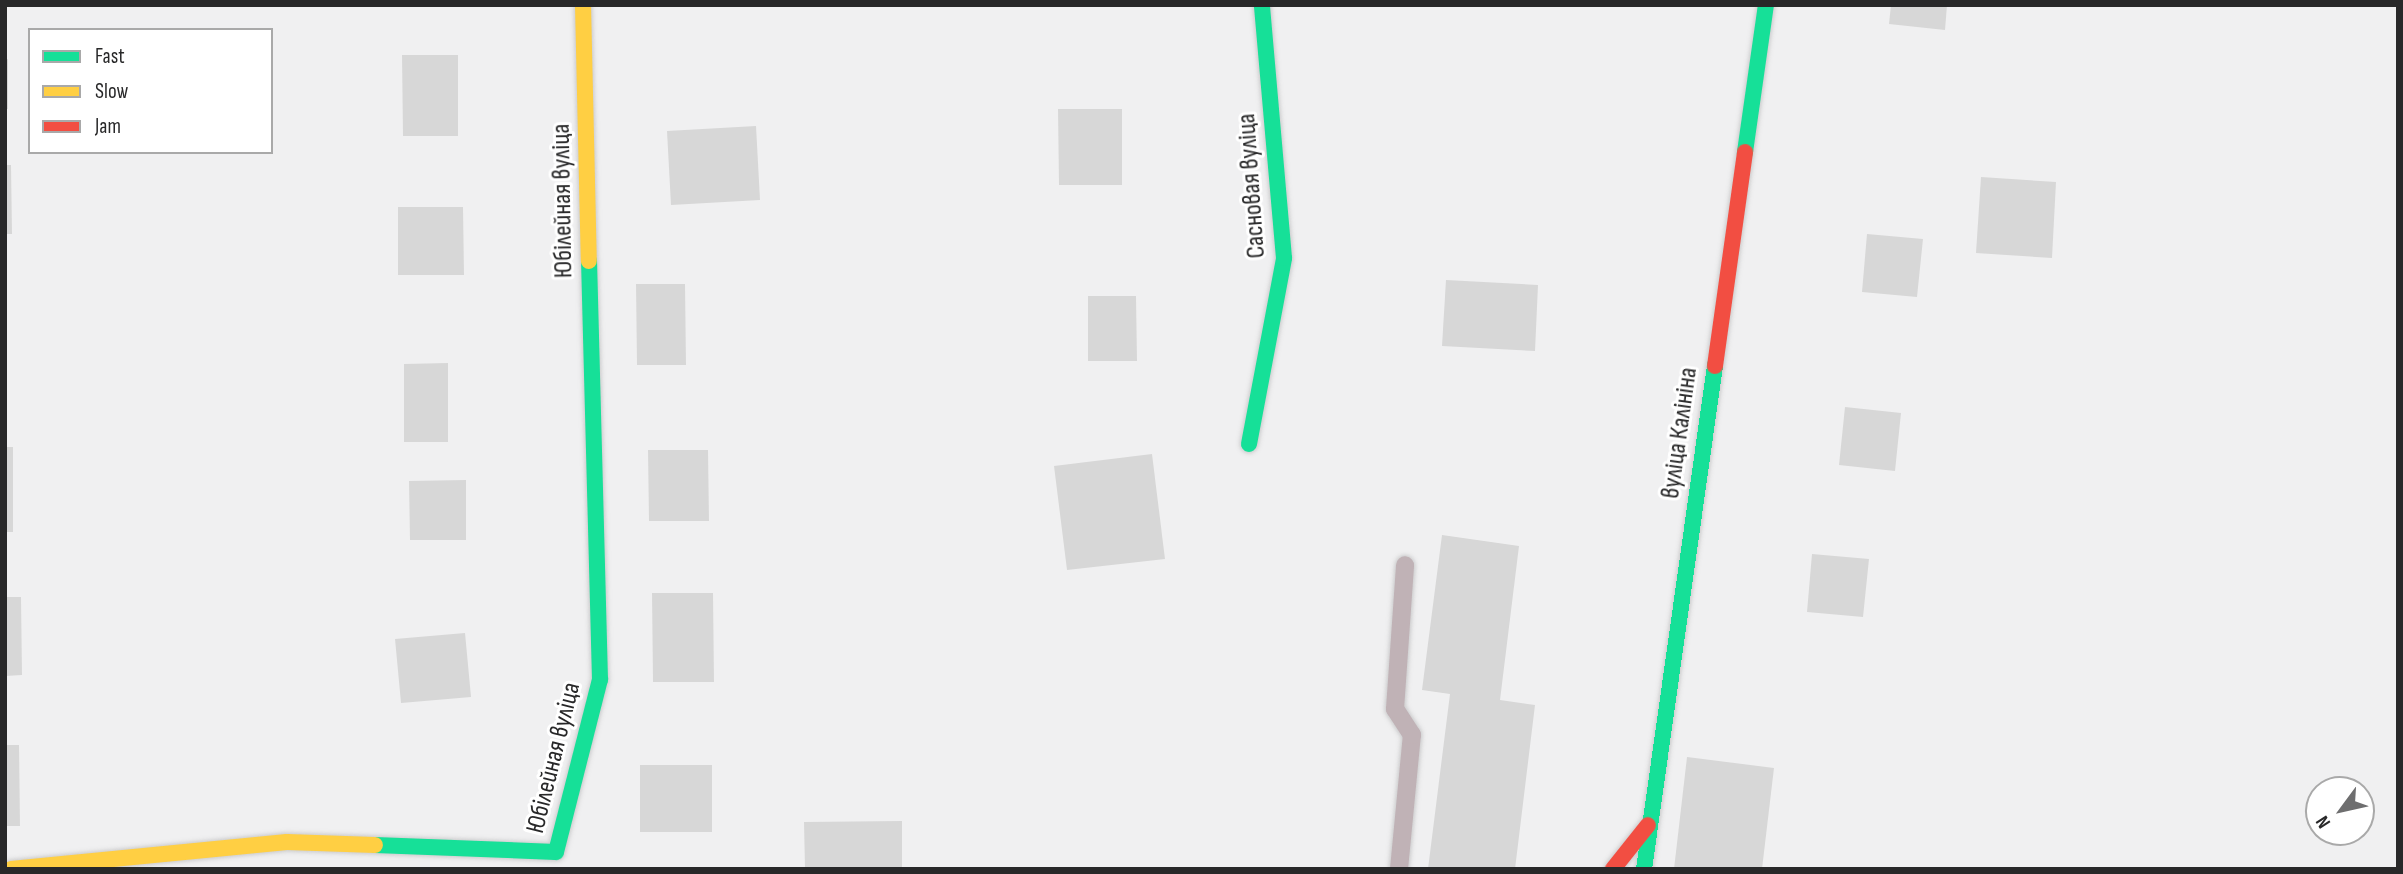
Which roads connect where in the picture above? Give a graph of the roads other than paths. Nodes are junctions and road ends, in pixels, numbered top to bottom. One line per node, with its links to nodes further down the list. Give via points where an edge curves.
1 (583, 5): 7 (street, Юбілейная вуліца, via 600,680 556,852 287,842)
2 (1262, 5): 4 (street, Сасновая вуліца, via 1284,258)
3 (1766, 5): 6 (street, вуліца Калініна)
4 (1249, 444)
5 (1405, 565): 8 (lane, via 1395,709 1412,735)
6 (1648, 825): 9 (street); 10 (street, вуліца Калініна)
7 (11, 869)
8 (1399, 869)
9 (1613, 869)
10 (1644, 869)

